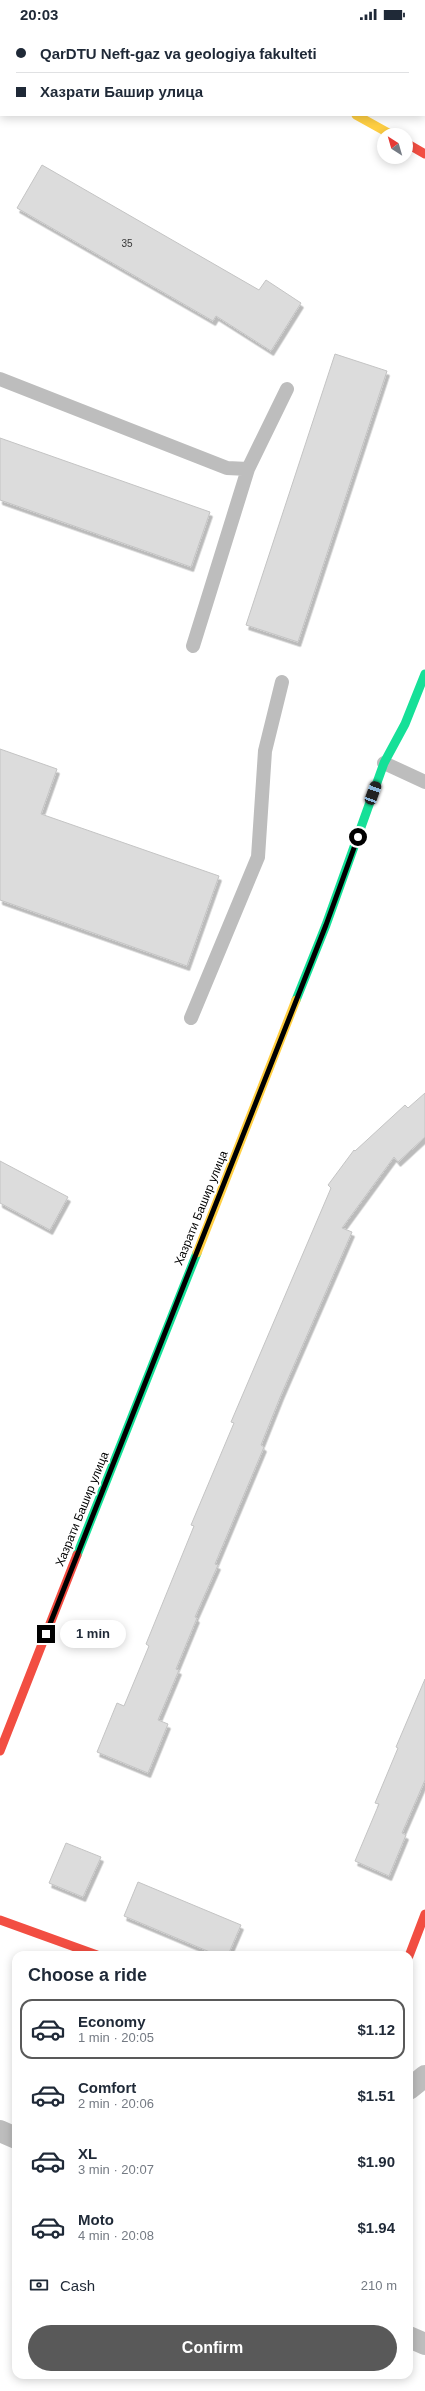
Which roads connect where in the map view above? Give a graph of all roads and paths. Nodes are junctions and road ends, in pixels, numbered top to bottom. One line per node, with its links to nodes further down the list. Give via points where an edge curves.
1 (358, 116): 2 (street)
2 (379, 128)
3 (413, 147): 4 (street)
4 (425, 154)
5 (0, 379): 7 (lane, via 227,468)
6 (287, 389): 7 (lane)
7 (248, 469): 8 (lane)
8 (193, 646)
9 (425, 674): 11 (street, Хазрати Башир улица, via 405,724)
10 (282, 682): 13 (lane, via 266,751 258,857)
11 (384, 763): 12 (lane); 14 (street, Хазрати Башир улица, via 323,933)
12 (425, 782)
13 (191, 1018)
14 (0, 1751)
15 (425, 1914): 18 (street)
16 (0, 1920): 17 (street)
17 (86, 1951)
18 (411, 1951)
19 (425, 2076): 20 (street)
20 (413, 2085)
21 (0, 2131): 22 (street)
22 (12, 2136)
23 (413, 2339): 24 (street)
24 (425, 2344)

